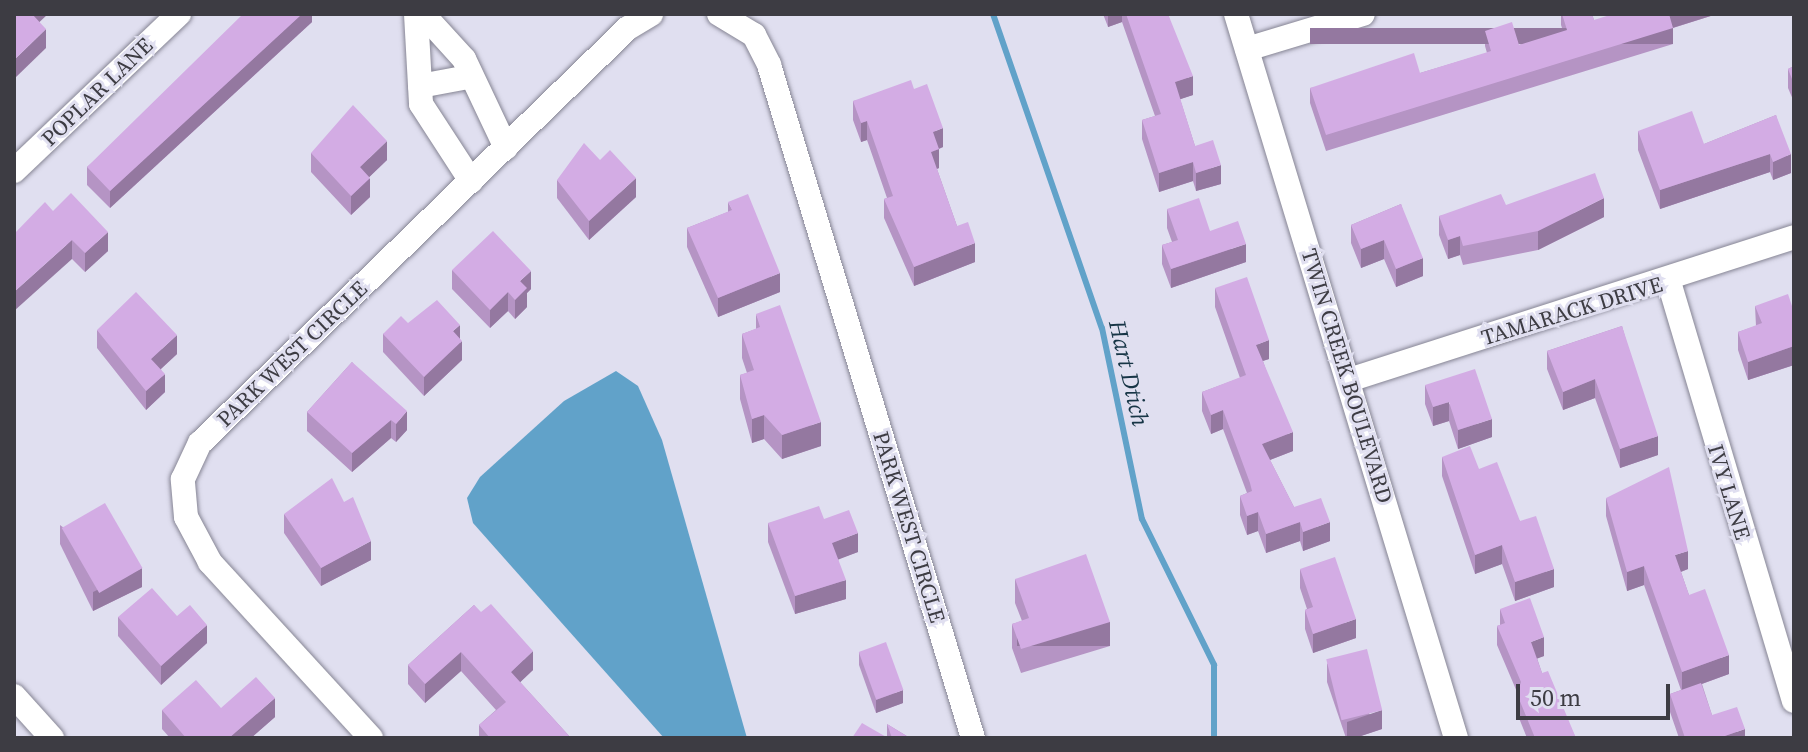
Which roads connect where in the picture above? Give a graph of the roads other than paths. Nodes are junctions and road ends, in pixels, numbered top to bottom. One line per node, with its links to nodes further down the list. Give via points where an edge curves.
1 (179, 14): 12 (street, POPLAR LANE)
2 (416, 14): 10 (street)
3 (423, 14): 9 (street, via 456,48)
4 (651, 14): 11 (street, PARK WEST CIRCLE)
5 (719, 14): 21 (street, PARK WEST CIRCLE, via 754,35 769,65)
6 (1236, 14): 8 (street, TWIN CREEK BOULEVARD)
7 (1363, 14): 8 (street)
8 (1247, 49): 16 (street, TWIN CREEK BOULEVARD)
9 (468, 77): 10 (street); 11 (street)
10 (420, 86): 13 (street, via 421,104)
11 (506, 148): 13 (street, PARK WEST CIRCLE)
12 (14, 171)
13 (471, 181): 20 (street, PARK WEST CIRCLE, via 200,443 183,479 186,517 210,562)
14 (1794, 237): 15 (street, TAMARACK DRIVE)
15 (1669, 282): 16 (street, TAMARACK DRIVE); 18 (street, IVY LANE)
16 (1349, 380): 22 (street, TWIN CREEK BOULEVARD)
17 (14, 696): 19 (street)
18 (1794, 701)
19 (52, 738)
20 (371, 738)
21 (973, 738)
22 (1456, 738)

